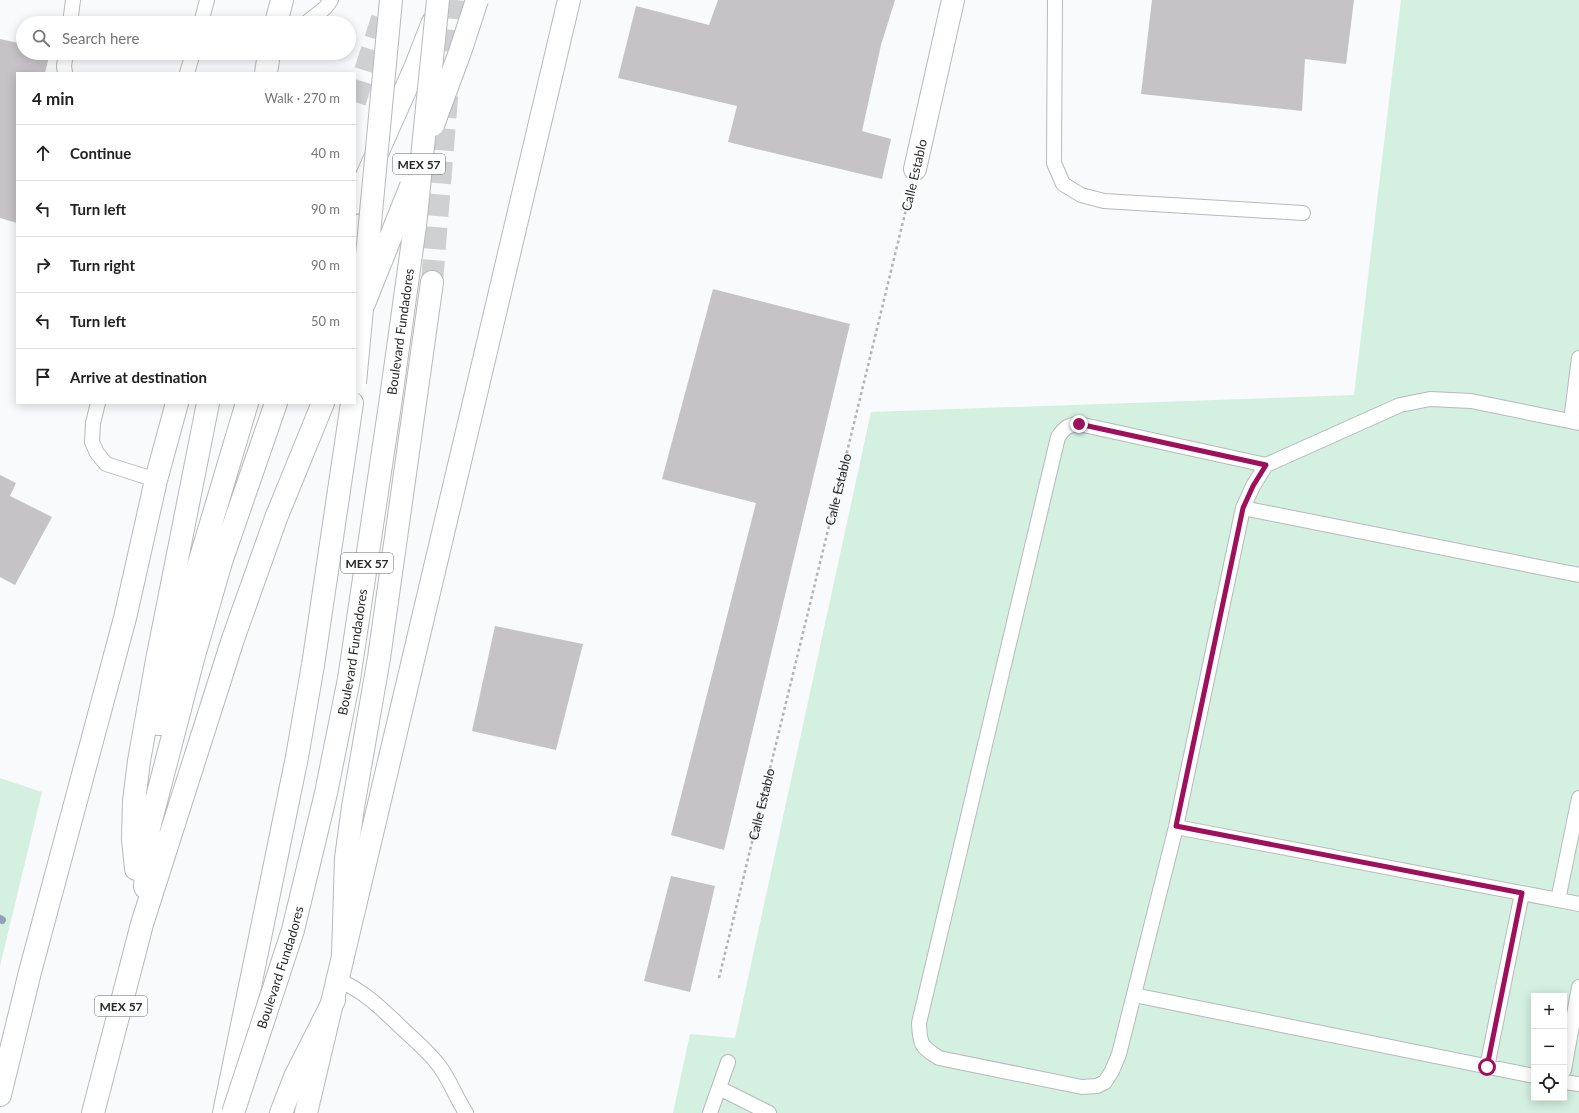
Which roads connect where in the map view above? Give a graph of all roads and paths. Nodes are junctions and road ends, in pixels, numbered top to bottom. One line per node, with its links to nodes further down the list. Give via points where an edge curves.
1 (74, 0): 11 (lane)
2 (207, 0): 12 (lane)
3 (282, 0): 13 (main road)
4 (331, 0): 14 (lane)
5 (392, 0): 25 (main road, bridge)
6 (440, 0): 20 (main road, bridge, via 415,68); 62 (main road, Boulevard Fundadores / MEX 57, bridge, via 415,226 349,679 326,793 293,930)
7 (477, 0): 23 (main road, MEX 57, bridge, via 407,196)
8 (569, 0): 45 (main road)
9 (953, 0): 19 (main road, Calle Establo)
10 (1055, 0): 21 (lane, via 1054,163 1063,184 1081,195 1104,201)
11 (71, 16)
12 (203, 16)
13 (278, 16)
14 (315, 16)
15 (65, 60): 17 (lane)
16 (191, 60): 18 (lane)
17 (65, 72)
18 (187, 72)
19 (915, 170): 46 (path, Calle Establo)
20 (356, 201)
21 (1303, 213)
22 (432, 282): 45 (main road, via 379,658 346,858)
23 (356, 324)
24 (1579, 358): 33 (lane)
25 (356, 372)
26 (98, 404): 35 (lane, via 92,442 97,453 106,464)
27 (177, 404): 35 (main road)
28 (208, 404): 44 (main road, via 138,761 133,839)
29 (247, 404): 40 (main road, via 198,568 160,719 149,777)
30 (276, 404): 40 (main road, via 221,562)
31 (323, 404): 44 (main road, MEX 57, via 276,518 232,639)
32 (352, 404): 61 (main road, via 297,757)
33 (1575, 422): 34 (lane, via 1471,401 1430,399 1400,405)
34 (1266, 465): 36 (lane); 49 (lane, via 1079,424 1069,425 1058,437 919,1023 920,1040 925,1049 939,1058 1082,1087 1096,1086 1105,1082 1112,1071)
35 (156, 480): 57 (main road, via 125,618)
36 (1243, 508): 37 (lane); 39 (lane)
37 (1579, 575)
38 (1579, 798): 42 (lane)
39 (1176, 826): 41 (lane); 49 (lane)
40 (149, 828): 44 (main road)
41 (1522, 893): 42 (lane); 52 (lane)
42 (1558, 900): 43 (lane)
43 (1579, 904)
44 (142, 924): 60 (main road, MEX 57)
45 (343, 956): 48 (main road)
46 (719, 978)
47 (1579, 987): 51 (lane)
48 (336, 990): 58 (main road); 59 (main road); 63 (lane, via 351,985 369,997 439,1065)
49 (1134, 995): 52 (lane)
50 (728, 1062): 56 (lane)
51 (1565, 1065)
52 (1487, 1067): 53 (lane)
53 (1531, 1075)
54 (1567, 1082): 55 (lane)
55 (1579, 1084)
56 (719, 1088): 64 (lane); 65 (lane)
57 (0, 1092)
58 (284, 1104)
59 (308, 1106)
60 (94, 1113)
61 (224, 1113)
62 (233, 1113)
63 (466, 1113)
64 (710, 1113)
65 (768, 1113)

